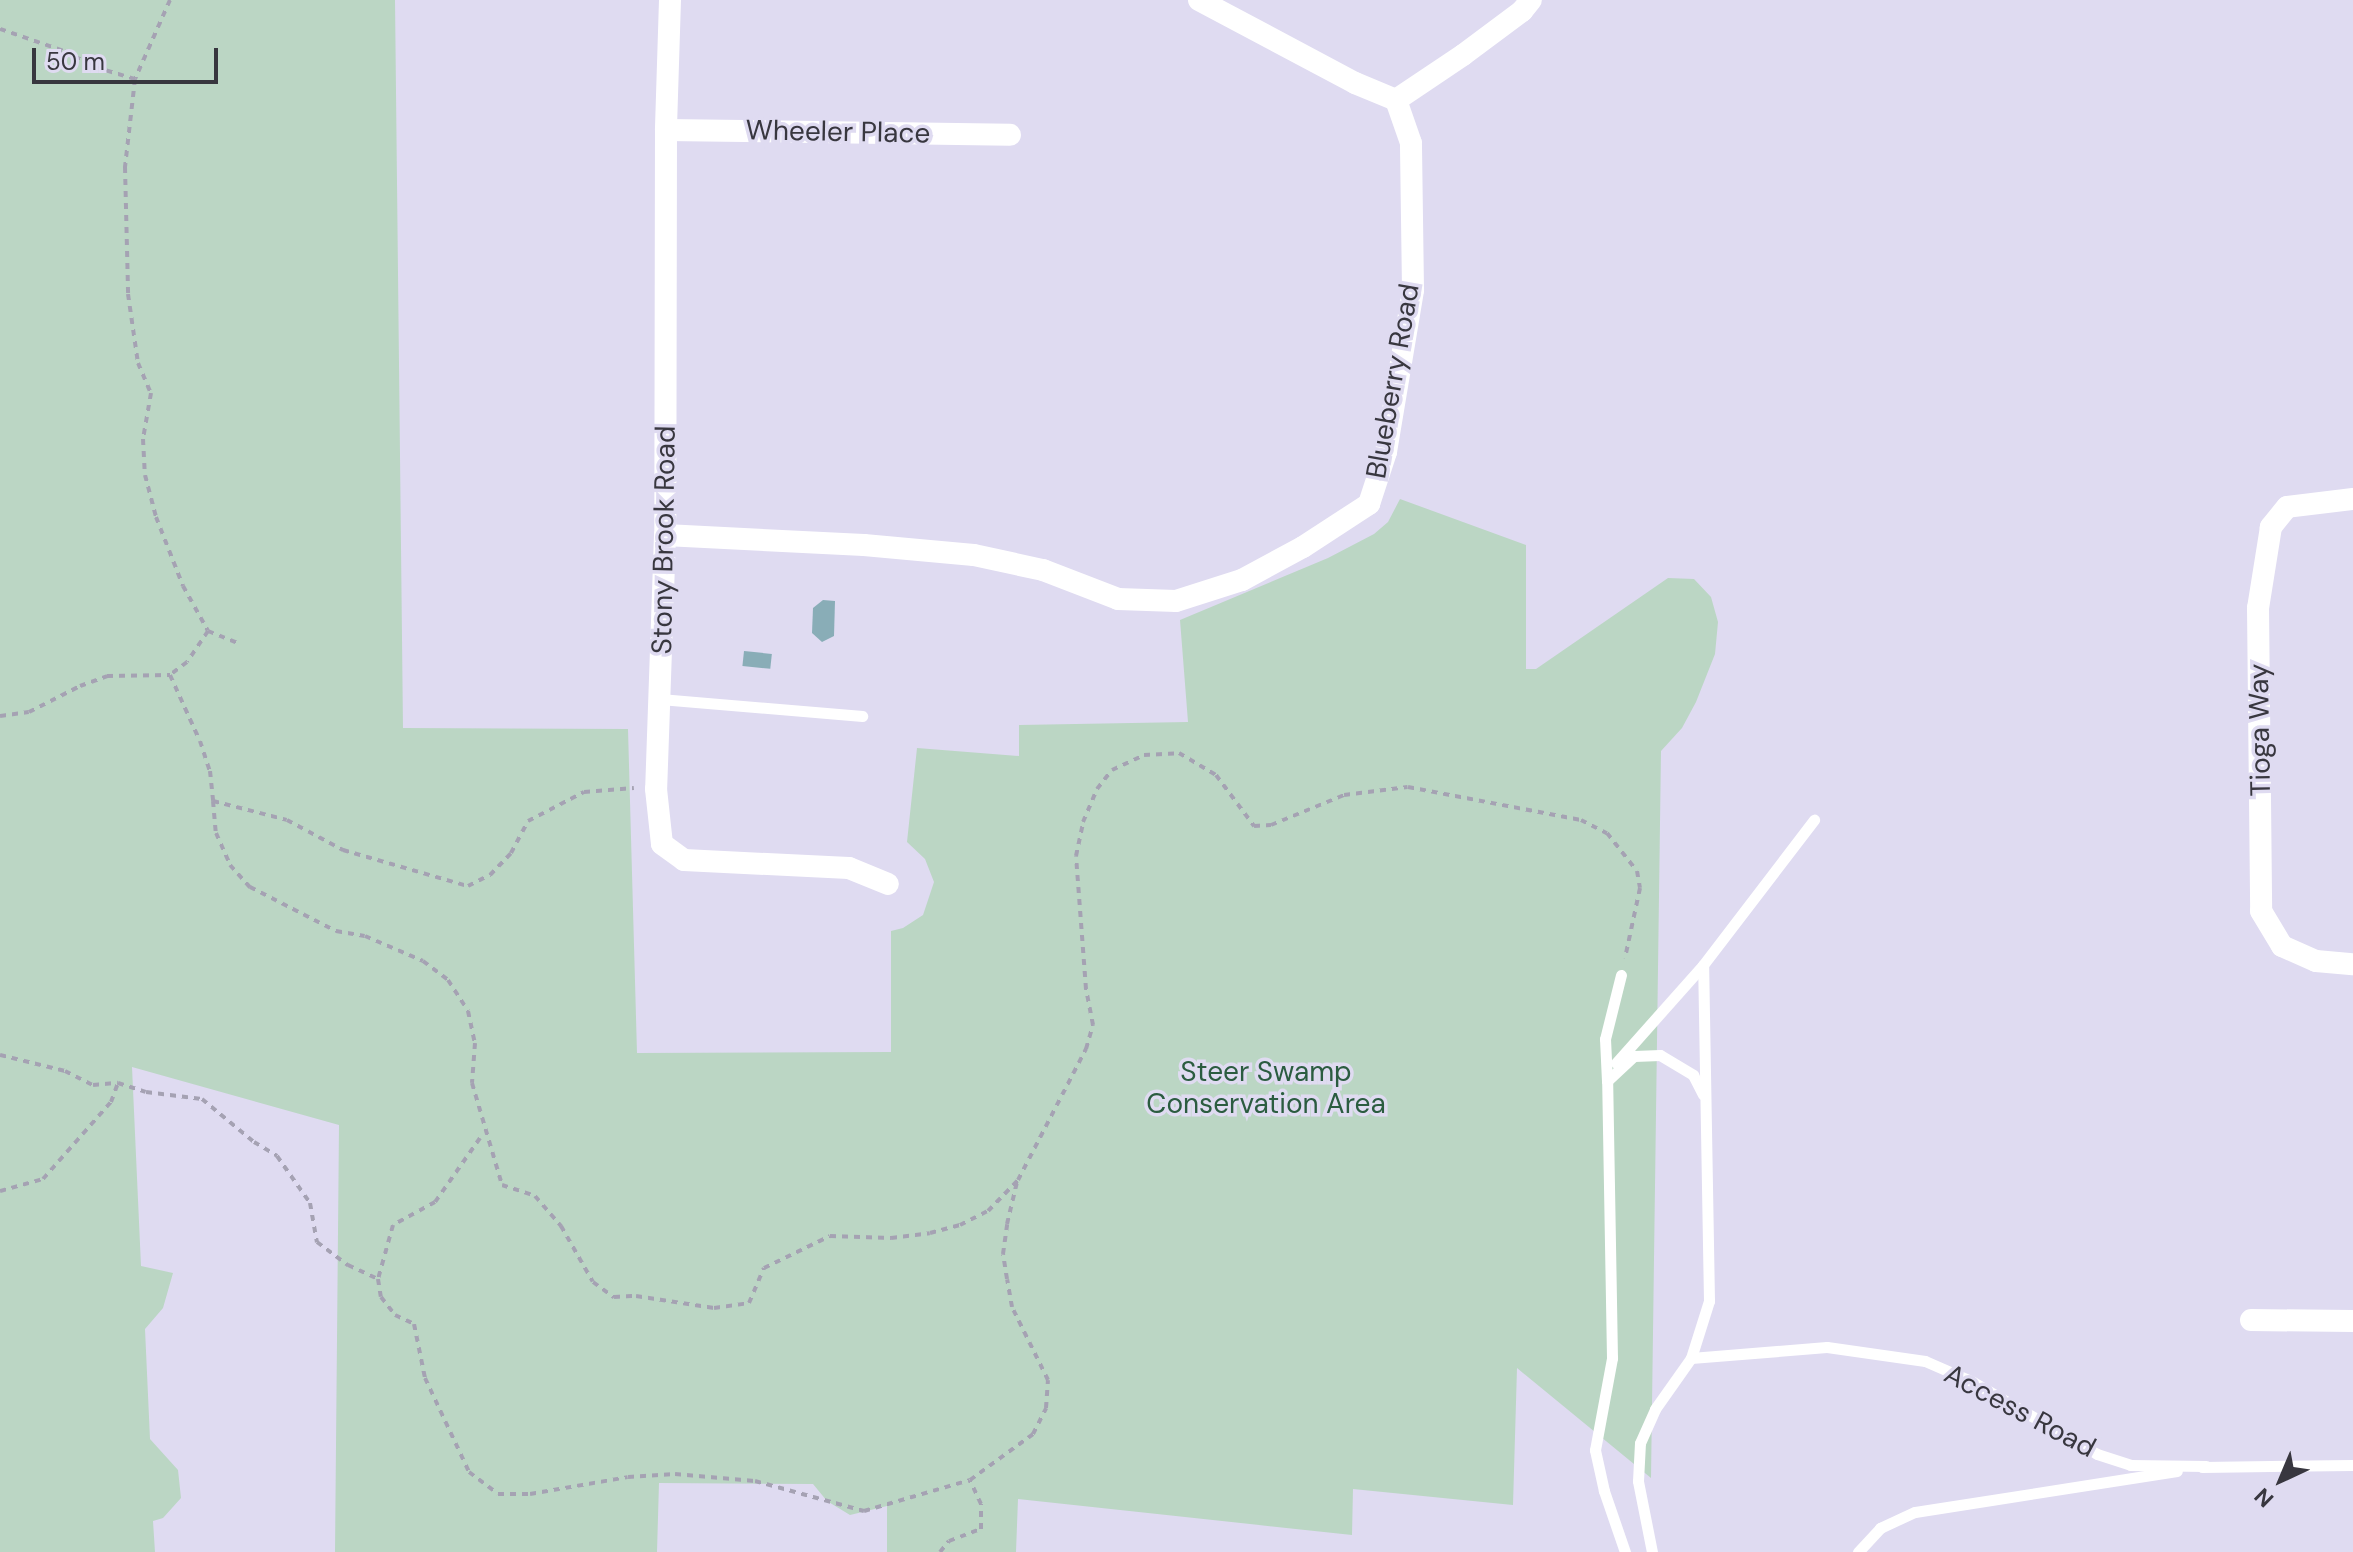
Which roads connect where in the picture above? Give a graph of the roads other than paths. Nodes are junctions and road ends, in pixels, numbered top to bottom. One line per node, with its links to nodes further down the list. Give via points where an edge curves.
1 (670, 0): 5 (street, Stony Brook Road)
2 (1199, 0): 4 (street)
3 (1531, 0): 4 (street)
4 (1396, 100): 8 (street, Blueberry Road, via 1411,143 1413,276 1386,452 1369,504 1303,547 1242,580 1176,601 1118,599 1043,570 974,555)
5 (666, 130): 6 (street, Wheeler Place); 8 (street, Stony Brook Road)
6 (1010, 135)
7 (2353, 499): 13 (street, Tioga Way, via 2287,507 2271,527 2258,608 2261,911 2282,946 2316,961)
8 (665, 535): 9 (street, Stony Brook Road)
9 (660, 699): 10 (lane); 12 (street, Stony Brook Road, via 656,789 662,844 684,860 849,868)
10 (862, 716)
11 (1814, 820): 14 (lane)
12 (888, 884)
13 (2353, 964)
14 (1703, 965): 16 (lane, via 1640,1033); 17 (lane)
15 (1621, 975): 16 (lane, via 1605,1039)
16 (1607, 1081): 17 (lane, via 1634,1056 1660,1055 1693,1075); 23 (lane, via 1612,1358 1595,1450)
17 (1707, 1104): 20 (lane, via 1709,1301)
18 (2251, 1320): 19 (street)
19 (2353, 1321)
20 (1691, 1358): 22 (lane, Access Road, via 1827,1347 1925,1361 1973,1382 2097,1454 2130,1465); 24 (lane, via 1655,1409 1640,1443 1638,1481)
21 (2353, 1465): 22 (lane, Access Road)
22 (2206, 1466): 25 (lane, Access Road, via 1915,1512 1880,1528)
23 (1625, 1552)
24 (1652, 1552)
25 (1858, 1552)

